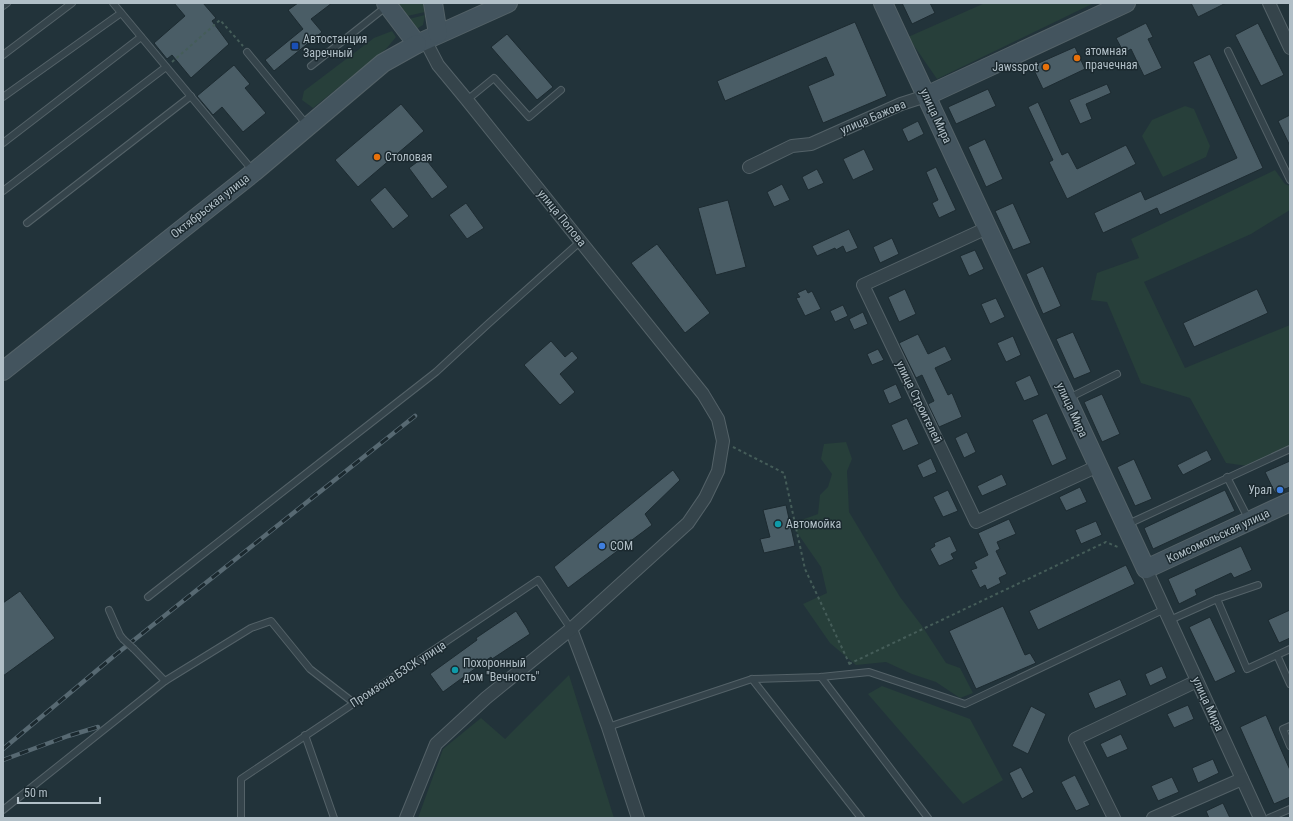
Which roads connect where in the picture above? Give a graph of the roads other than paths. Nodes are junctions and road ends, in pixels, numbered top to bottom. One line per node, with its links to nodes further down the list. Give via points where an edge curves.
1 (7, 3): 10 (lane)
2 (72, 3): 17 (lane)
3 (113, 3): 11 (lane)
4 (433, 3): 13 (street)
5 (508, 3): 13 (street, Октябрьская улица)
6 (883, 3): 22 (street, улица Мира)
7 (1126, 3): 22 (street, улица Бажова)
8 (1269, 3): 14 (street)
9 (387, 4): 13 (street); 18 (lane)
10 (3, 6)
11 (121, 13): 12 (lane); 23 (lane)
12 (141, 37): 19 (lane); 26 (lane)
13 (427, 39): 24 (street, улица Попова, via 438,65); 25 (street, Октябрьская улица, via 383,63)
14 (1290, 48)
15 (1228, 51): 29 (lane)
16 (247, 52): 25 (lane)
17 (3, 55)
18 (311, 66)
19 (166, 67): 21 (lane); 30 (lane)
20 (561, 90): 24 (lane, via 529,117 494,78)
21 (191, 96): 28 (lane); 31 (lane)
22 (926, 96): 27 (street, улица Бажова, via 901,104 811,144 792,146); 32 (street, улица Мира)
23 (3, 97)
24 (467, 100): 33 (street, улица Попова)
25 (308, 126): 28 (street, Октябрьская улица)
26 (3, 142)
27 (749, 167)
28 (254, 172): 34 (street, Октябрьская улица)
29 (1290, 180)
30 (3, 191)
31 (27, 223)
32 (988, 228): 36 (street, улица Мира); 38 (street, улица Строителей, via 863,285 976,522)
33 (581, 241): 45 (lane, via 436,372); 49 (street, улица Попова, via 703,394 718,419 723,441 718,471 705,498 688,523)
34 (3, 371)
35 (1117, 374): 36 (lane)
36 (1067, 399): 38 (street, улица Мира)
37 (1290, 449): 39 (lane)
38 (1098, 466): 42 (street, улица Мира)
39 (1227, 477): 41 (lane); 42 (lane)
40 (1290, 502): 41 (street, Комсомольская улица)
41 (1249, 521): 43 (street, Комсомольская улица)
42 (1126, 525): 43 (street, улица Мира)
43 (1146, 569): 48 (street, улица Мира)
44 (1258, 585): 46 (lane)
45 (148, 597)
46 (1216, 599): 48 (lane); 51 (lane, via 1247,669)
47 (109, 610): 54 (lane, bridge, via 120,636)
48 (1167, 615): 52 (lane, via 965,704 869,672); 55 (street, улица Мира)
49 (571, 629): 57 (lane, Промзона БЗСК улица, via 538,580); 59 (street); 67 (street, via 486,698 436,744)
50 (1290, 649): 51 (lane)
51 (1277, 655): 56 (lane)
52 (821, 677): 53 (lane); 70 (lane)
53 (752, 679): 59 (lane); 69 (lane)
54 (165, 681): 57 (lane, via 251,628 271,621 310,669); 64 (lane)
55 (1198, 681): 62 (street, улица Мира); 71 (street, via 1075,739)
56 (1290, 684)
57 (354, 703): 60 (lane, Промзона БЗСК улица)
58 (1290, 726): 61 (lane, via 1283,730)
59 (608, 727): 68 (street)
60 (305, 735): 65 (lane, Промзона БЗСК улица, via 241,778); 66 (lane)
61 (1290, 746)
62 (1242, 779): 72 (street); 73 (street, улица Мира)
63 (1290, 809): 74 (lane)
64 (3, 810)
65 (241, 818)
66 (334, 818)
67 (406, 818)
68 (638, 818)
69 (862, 818)
70 (928, 818)
71 (1114, 818)
72 (1153, 818)
73 (1260, 818)
74 (1269, 818)

